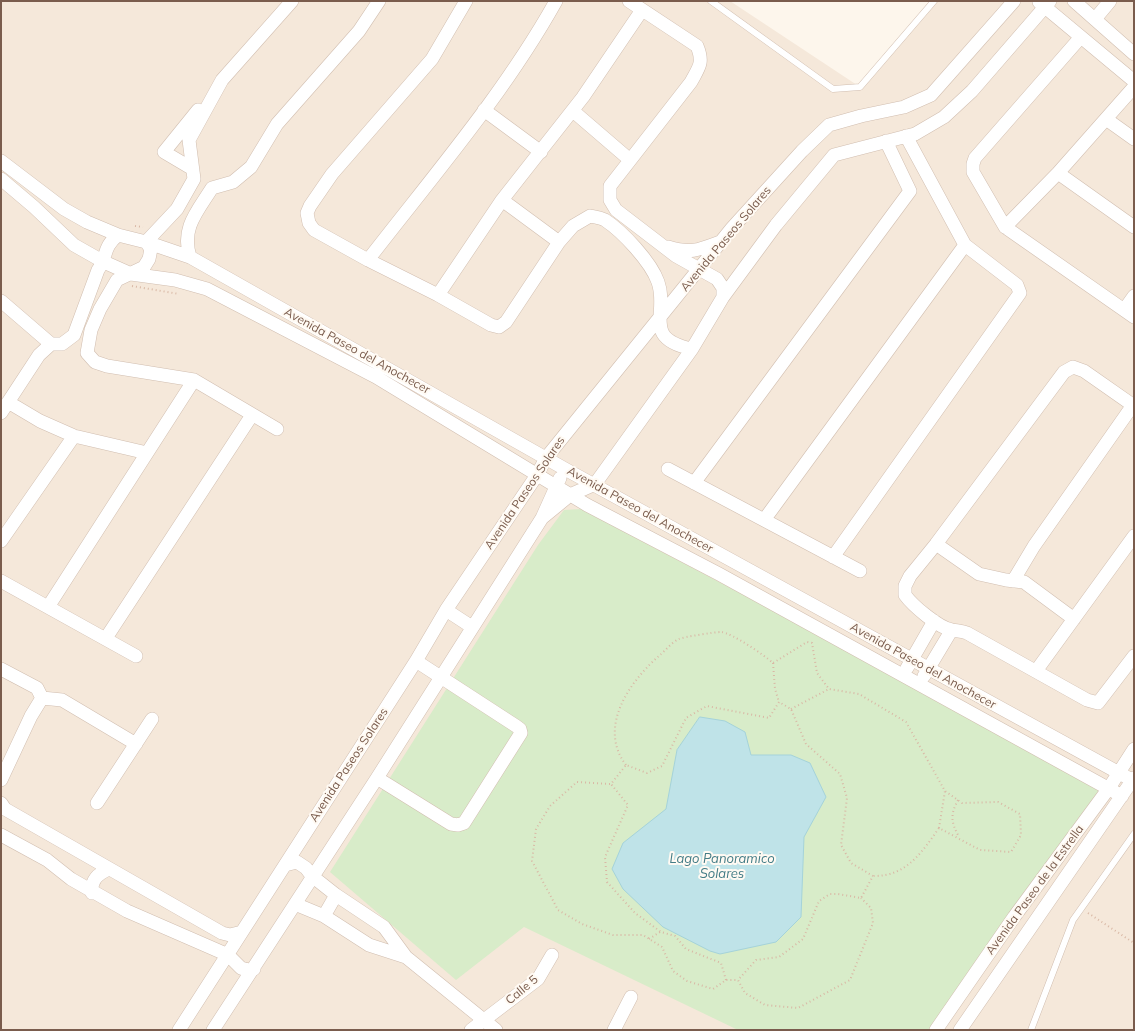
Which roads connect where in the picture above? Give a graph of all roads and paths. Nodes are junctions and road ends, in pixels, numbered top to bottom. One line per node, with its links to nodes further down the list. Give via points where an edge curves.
1 (292, 1): 16 (street)
2 (378, 1): 31 (street, via 359,31 277,124 251,167 233,182)
3 (466, 1): 44 (street, via 432,59 332,174 307,213 314,230)
4 (556, 1): 19 (street, via 509,77)
5 (629, 1): 12 (street)
6 (711, 1): 7 (lane, via 833,89 860,87)
7 (934, 1)
8 (1014, 1): 38 (street, Avenida Paseos Solares, via 931,95 904,107 829,125 802,151)
9 (1074, 1): 13 (street)
10 (1110, 1): 13 (street)
11 (1044, 3): 14 (street); 22 (street, via 958,106 928,127)
12 (642, 10): 20 (street); 26 (street, via 697,46 701,57 700,66 691,82)
13 (1095, 19): 15 (street)
14 (1080, 38): 17 (street); 35 (street, via 975,158 973,172)
15 (1134, 54)
16 (222, 80): 29 (street, via 189,140); 29 (street, via 164,152)
17 (1134, 81)
18 (1134, 87): 21 (street)
19 (484, 110): 25 (street); 44 (street)
20 (573, 111): 25 (street); 26 (street)
21 (1106, 119): 23 (street); 28 (street)
22 (906, 136): 24 (street); 42 (street)
23 (1134, 139)
24 (886, 141): 52 (street, via 834,154 776,225); 72 (street, via 910,191)
25 (541, 152): 32 (street)
26 (630, 160): 41 (street, via 610,186 610,200 616,210)
27 (1, 161): 37 (street, Avenida Paseo del Anochecer, via 64,209)
28 (1058, 173): 35 (street); 36 (street)
29 (192, 174): 31 (street); 39 (street, via 177,209)
30 (1, 179): 45 (street, Avenida Paseo del Anochecer, via 74,245)
31 (212, 188): 43 (street, via 192,220 187,234 186,245)
32 (502, 200): 40 (street); 50 (street)
33 (129, 226): 34 (path)
34 (144, 227)
35 (1005, 227): 56 (street)
36 (1134, 227)
37 (118, 235): 39 (street, Avenida Paseo del Anochecer); 45 (street, via 110,241 104,251)
38 (722, 241): 41 (street, via 696,251 683,252); 46 (street, Avenida Paseos Solares)
39 (146, 242): 43 (street, Avenida Paseo del Anochecer); 47 (street, via 151,249 149,259 144,268)
40 (559, 242): 50 (street, via 506,322 499,327); 57 (street, via 572,226 590,216 604,220 642,254 658,283)
41 (662, 245): 46 (street)
42 (965, 245): 77 (street); 81 (street, via 1017,286 1020,293)
43 (190, 257): 68 (street, Avenida Paseo del Anochecer)
44 (368, 260): 50 (street)
45 (104, 262): 47 (street, Avenida Paseo del Anochecer); 54 (street, via 98,270)
46 (699, 270): 52 (street, via 717,279 723,288); 57 (street, Avenida Paseos Solares)
47 (131, 274): 48 (street); 71 (street, Avenida Paseo del Anochecer, via 175,280 207,289 376,377)
48 (117, 280): 49 (path, via 137,289); 55 (street)
49 (183, 294)
50 (438, 295)
51 (1134, 296): 56 (street)
52 (723, 297): 59 (street)
53 (1, 301): 58 (street)
54 (84, 305): 55 (street); 58 (street, via 74,335 62,344)
55 (100, 309): 60 (street, via 87,353 95,362 135,372)
56 (1129, 314)
57 (658, 319): 59 (street, via 665,336 675,345); 68 (street, Avenida Paseos Solares)
58 (50, 344): 61 (street, via 39,355)
59 (692, 348): 73 (street)
60 (194, 380): 64 (street); 67 (street)
61 (8, 402): 63 (street); 66 (street, via 40,421)
62 (1133, 405): 80 (street, via 1084,371 1073,367 1064,372); 84 (street)
63 (1, 413)
64 (252, 415): 65 (street); 91 (street)
65 (277, 429)
66 (74, 436): 67 (street); 79 (street)
67 (147, 453): 85 (street)
68 (546, 458): 69 (street, Avenida Paseo del Anochecer); 71 (street, Avenida Paseos Solares)
69 (565, 469): 73 (street, Avenida Paseo del Anochecer); 74 (street, Avenida Paseos Solares)
70 (668, 469): 72 (street)
71 (537, 475): 74 (street, Avenida Paseo del Anochecer); 86 (street, Avenida Paseos Solares)
72 (694, 482): 77 (street)
73 (595, 484): 75 (street, Avenida Paseos Solares); 94 (street, Avenida Paseo del Anochecer)
74 (555, 486): 75 (street, Avenida Paseo del Anochecer); 76 (street, Avenida Paseos Solares)
75 (570, 495): 76 (street, Avenida Paseos Solares); 100 (street, Avenida Paseo del Anochecer)
76 (542, 518): 89 (street, Avenida Paseos Solares)
77 (764, 520): 81 (street)
78 (1134, 536): 87 (street)
79 (1, 541)
80 (936, 544): 84 (street, via 979,574); 88 (street, via 905,586 905,595)
81 (833, 557): 82 (street)
82 (860, 571)
83 (1, 581): 85 (street)
84 (1012, 581): 87 (street, via 1024,582)
85 (48, 607): 91 (street)
86 (446, 610): 89 (street); 95 (street, Avenida Paseos Solares)
87 (1074, 619): 99 (street)
88 (934, 621): 90 (street); 94 (street)
89 (472, 628): 101 (street, Avenida Paseos Solares)
90 (951, 630): 98 (street); 99 (street, via 967,632)
91 (106, 638): 92 (street)
92 (136, 656)
93 (1134, 656): 99 (street, via 1098,703 1087,700)
94 (911, 660): 98 (street, Avenida Paseo del Anochecer); 100 (street)
95 (416, 661): 101 (street); 126 (street, Avenida Paseos Solares)
96 (773, 662): 103 (path, via 807,642 812,643 817,673); 105 (path, via 775,689); 110 (path, via 759,651 722,632 678,640 645,668 628,690 618,713 614,731 617,754)
97 (1, 669): 104 (street, via 37,688)
98 (928, 669): 102 (street); 111 (street, Avenida Paseo del Anochecer)
99 (1036, 671)
100 (903, 676): 102 (street, Avenida Paseo del Anochecer)
101 (441, 677): 112 (street, Avenida Paseos Solares); 112 (street, via 516,726 521,733 464,823 451,824)
102 (919, 684): 116 (street, Avenida Paseo del Anochecer)
103 (829, 689): 106 (path); 117 (path, via 859,694 906,722)
104 (42, 698): 108 (street, via 62,700); 114 (street)
105 (779, 702): 106 (path); 110 (path, via 769,718 708,706 686,718 662,766 647,772)
106 (791, 709): 129 (path, via 806,744 840,774 847,798 841,845 851,863)
107 (152, 719): 108 (street)
108 (136, 744): 121 (street)
109 (1134, 750): 111 (street, Avenida Paseo de la Estrella)
110 (626, 765): 115 (path)
111 (1119, 772): 113 (street, Avenida Paseo del Anochecer); 116 (street, Avenida Paseo de la Estrella)
112 (377, 778): 128 (street, Avenida Paseos Solares)
113 (1133, 779): 118 (street, Avenida Paseo de la Estrella)
114 (1, 780)
115 (611, 784): 137 (path, via 628,805 605,857 607,882 635,913); 138 (path, via 577,782 550,806 536,829 532,861 558,910 582,924 613,935 643,935)
116 (1109, 788): 118 (street, Avenida Paseo del Anochecer); 153 (street, Avenida Paseo de la Estrella, via 1014,917)
117 (945, 791): 119 (path); 122 (path)
118 (1122, 796): 154 (street, Avenida Paseo de la Estrella)
119 (958, 800): 125 (path, via 953,810 952,825); 125 (path, via 962,803 998,802 1020,814 1021,828 1021,835 1011,852 980,850)
120 (1, 803): 127 (street, via 5,809)
121 (97, 803)
122 (939, 828): 125 (path); 129 (path, via 916,860 886,876)
123 (1134, 834): 134 (lane)
124 (1, 835): 130 (street, via 47,860)
125 (959, 838)
126 (285, 865): 128 (street, via 297,862); 136 (street, Avenida Paseos Solares)
127 (110, 869): 130 (street, via 95,877); 136 (street, via 222,933 230,935)
128 (312, 876): 131 (street); 133 (street, Avenida Paseos Solares)
129 (873, 876): 132 (path)
130 (92, 893): 140 (street)
131 (336, 895): 135 (street); 142 (street, via 384,927)
132 (861, 898): 145 (path, via 830,894 819,901 803,939 779,957 756,960); 145 (path, via 871,908 873,923 850,980 798,1008 765,1005 745,993)
133 (295, 904): 135 (street); 143 (street, Avenida Paseos Solares)
134 (1081, 909): 139 (path); 155 (lane, via 1066,936)
135 (324, 916): 142 (street, via 369,945)
136 (242, 932): 140 (street, Avenida Paseos Solares)
137 (661, 932): 138 (path); 144 (path, via 675,936 686,949 722,963)
138 (649, 939): 144 (path, via 662,947 673,971 687,981 713,989)
139 (1134, 942)
140 (228, 955): 143 (street, via 241,968); 148 (street, Avenida Paseos Solares)
141 (552, 955): 147 (street, Calle 5, via 538,979)
142 (406, 957): 147 (street)
143 (254, 968): 149 (street, Avenida Paseos Solares)
144 (726, 980): 145 (path)
145 (738, 980)
146 (631, 997): 152 (street)
147 (485, 1020): 150 (street, Calle 5); 151 (street)
148 (179, 1030)
149 (213, 1030)
150 (471, 1030)
151 (496, 1030)
152 (614, 1030)
153 (936, 1030)
154 (960, 1030)
155 (1031, 1030)

